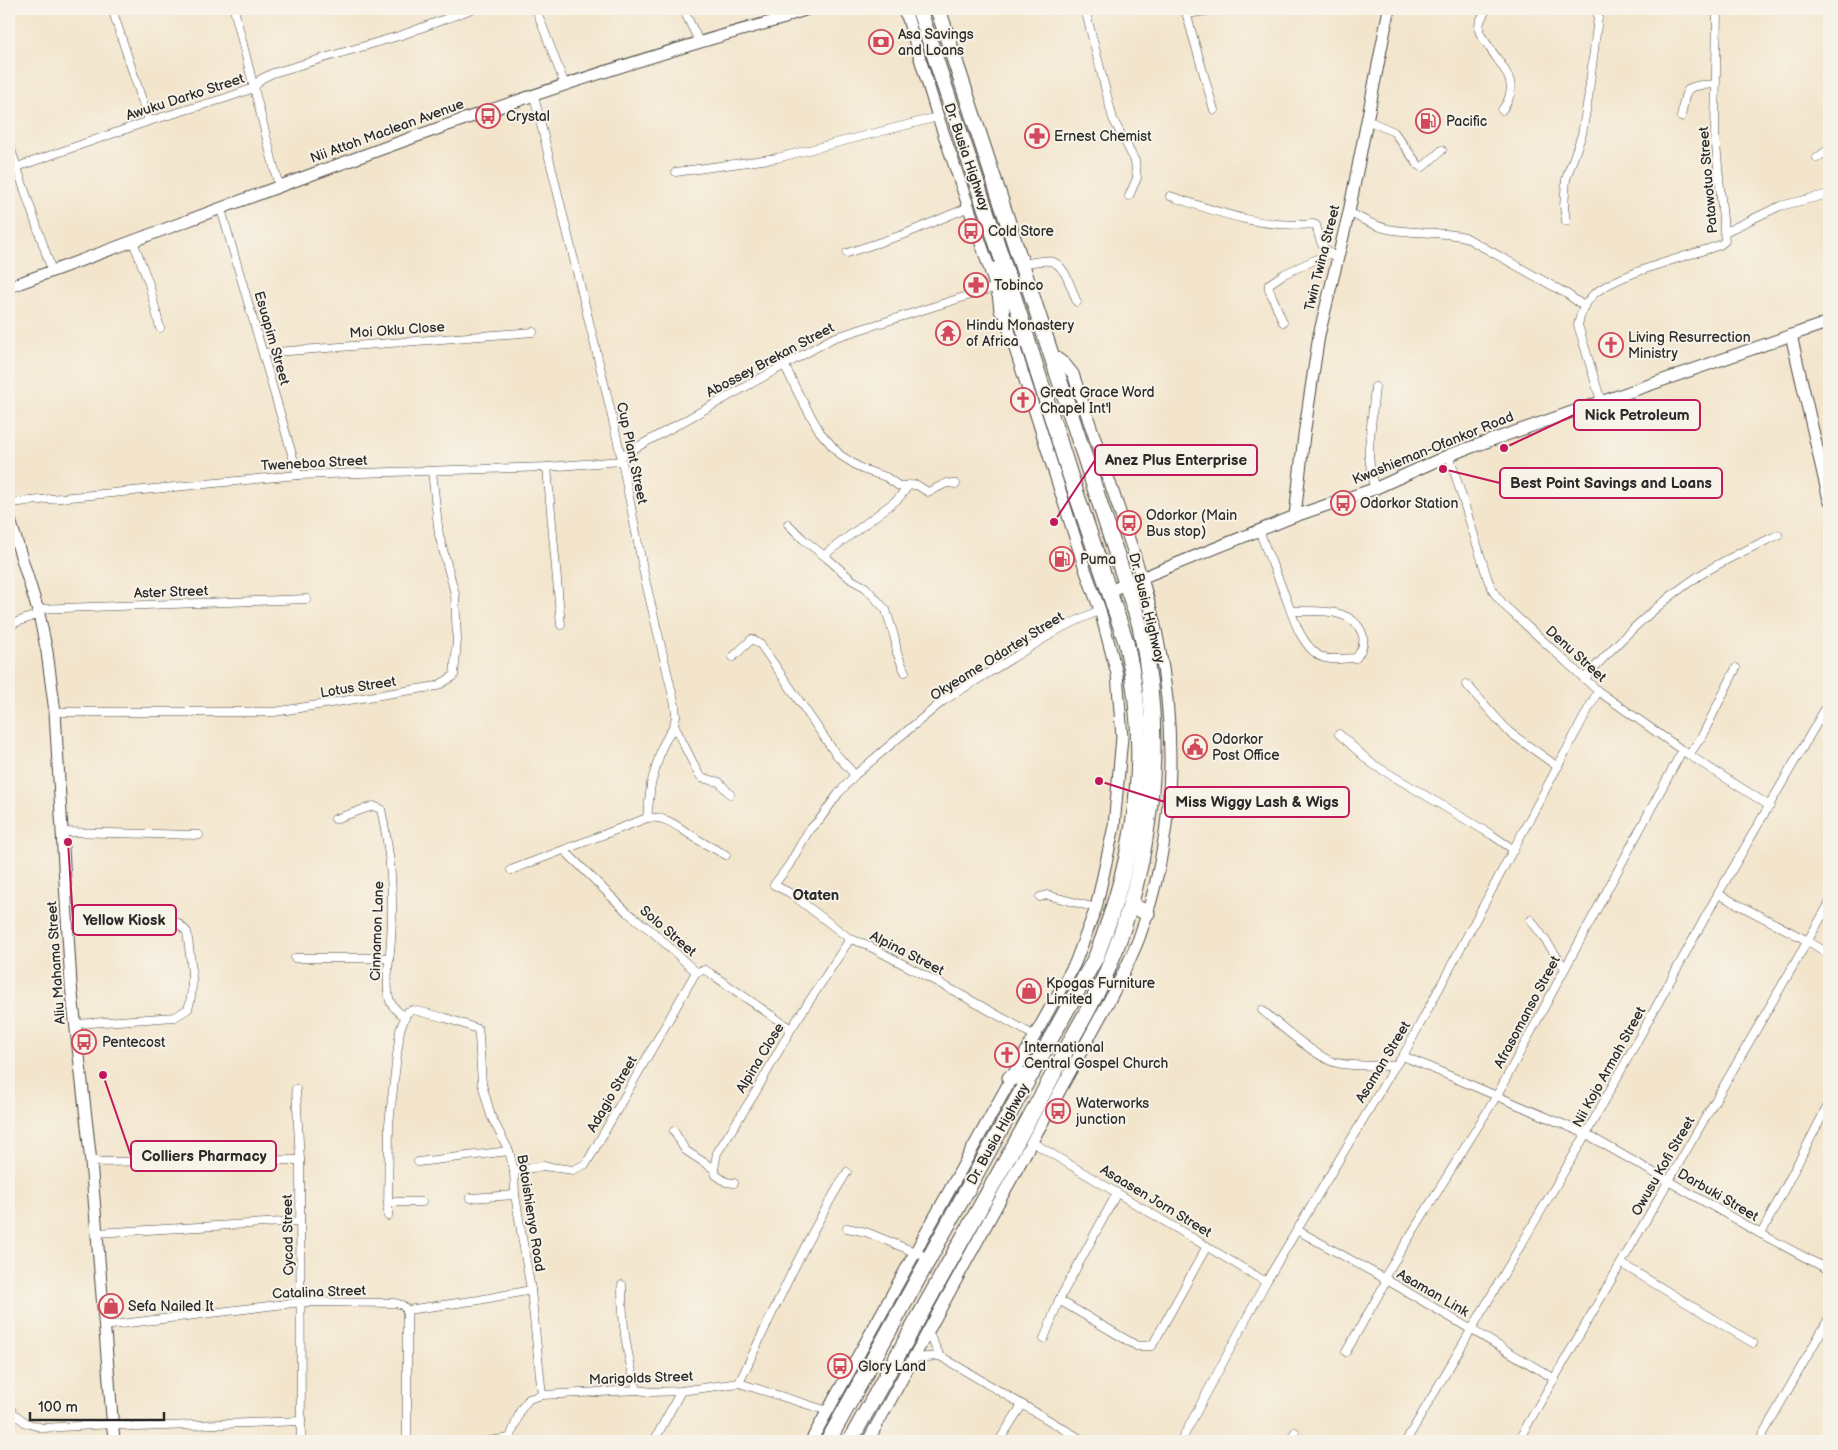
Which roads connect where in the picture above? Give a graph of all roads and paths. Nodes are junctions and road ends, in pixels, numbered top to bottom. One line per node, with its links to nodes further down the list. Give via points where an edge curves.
1 (112, 9): 27 (street)
2 (234, 9): 20 (street)
3 (472, 9): 20 (street, Awuku Darko Street, via 402,35 273,73 261,79)
4 (536, 9): 19 (street)
5 (683, 9): 17 (street)
6 (808, 9): 17 (street, Nii Attoh Maclean Avenue)
7 (902, 9): 24 (street, via 907,16)
8 (918, 9): 48 (highway, Dr. Busia Highway, via 1001,256)
9 (938, 9): 46 (highway, Dr. Busia Highway)
10 (1085, 9): 36 (street, via 1113,119 1135,161 1137,178)
11 (1219, 9): 16 (street)
12 (1389, 9): 26 (street, Twin Twina Street)
13 (1487, 9): 23 (street, via 1480,20 1479,30 1509,76 1512,88 1510,100)
14 (1599, 9): 41 (street, via 1583,125 1566,179)
15 (1717, 9): 18 (street, Patawotuo Street)
16 (1186, 11): 22 (street)
17 (699, 41): 19 (street, Nii Attoh Maclean Avenue)
18 (1716, 84): 25 (street, via 1686,90); 42 (street, Patawotuo Street, via 1715,134)
19 (564, 85): 21 (street, Nii Attoh Maclean Avenue)
20 (254, 88): 27 (street, Awuku Darko Street); 34 (street)
21 (534, 96): 34 (street, Nii Attoh Maclean Avenue); 65 (street, Cup Plant Street)
22 (1214, 110)
23 (1502, 110)
24 (938, 117): 33 (street, via 776,158); 38 (street)
25 (1681, 117)
26 (1367, 120): 30 (street, via 1394,132 1419,166 1422,167); 40 (street, Twin Twina Street)
27 (149, 121): 32 (street, Awuku Darko Street)
28 (9, 144): 32 (street)
29 (1829, 149): 31 (street)
30 (1442, 150)
31 (1817, 158)
32 (17, 167): 47 (street)
33 (676, 172)
34 (279, 187): 39 (street, Nii Attoh Maclean Avenue)
35 (1829, 194): 42 (street, via 1780,206)
36 (1129, 196)
37 (1170, 196): 45 (street, via 1256,222 1316,225 1321,243)
38 (969, 207): 44 (street); 48 (street)
39 (220, 209): 43 (street, Nii Attoh Maclean Avenue); 58 (street, Esuapim Street)
40 (1349, 212): 45 (street, Twin Twina Street); 51 (street, via 1386,229 1465,237)
41 (1566, 221)
42 (1725, 232): 51 (street, Patawotuo Street, via 1725,241 1720,246 1613,282 1591,297)
43 (133, 241): 47 (street, Nii Attoh Maclean Avenue); 55 (street, via 149,284)
44 (847, 254)
45 (1332, 255): 53 (street, via 1284,274 1269,284); 74 (street, Twin Twina Street)
46 (1021, 264): 50 (street, via 1057,263); 59 (highway, Dr. Busia Highway)
47 (52, 271): 49 (street, Nii Attoh Maclean Avenue)
48 (999, 281): 52 (highway); 60 (street, Abossey Brekan Street, via 833,338); 63 (highway, Dr. Busia Highway)
49 (9, 287)
50 (1077, 302)
51 (1585, 307): 62 (street, via 1578,325)
52 (1002, 310): 86 (street, Dr. Busia Highway)
53 (1283, 322)
54 (1829, 322): 57 (street, Kwashieman-Ofankor Road)
55 (160, 328)
56 (533, 332): 58 (street, Moi Oklu Close)
57 (1791, 335): 62 (street, Kwashieman-Ofankor Road); 72 (street)
58 (263, 353): 68 (street, Esuapim Street)
59 (1050, 353): 81 (street, Dr. Busia Highway, via 1066,364 1073,374); 82 (highway, Dr. Busia Highway)
60 (784, 364): 65 (street, Abossey Brekan Street); 70 (street, via 820,432 840,455 899,486)
61 (1375, 387): 71 (street, via 1369,457)
62 (1601, 401): 64 (street, Kwashieman-Ofankor Road)
63 (1055, 428): 82 (highway, via 1077,454 1112,563); 83 (highway, Dr. Busia Highway)
64 (1449, 455): 71 (street, Kwashieman-Ofankor Road); 95 (street, Denu Street, via 1495,594)
65 (621, 458): 66 (street, Tweneboa Street); 100 (street, Cup Plant Street, via 675,705)
66 (547, 467): 67 (street, Tweneboa Street); 90 (street)
67 (432, 471): 68 (street, Tweneboa Street); 99 (street, Lotus Street, via 439,535 454,594 457,640 454,676 437,686 274,712)
68 (298, 475): 73 (street, Tweneboa Street)
69 (956, 484): 70 (street, via 947,483 928,492 917,485)
70 (909, 485): 79 (street, via 898,500 828,552)
71 (1374, 489): 74 (street, Kwashieman-Ofankor Road)
72 (1829, 500)
73 (9, 503)
74 (1295, 516): 77 (street, Kwashieman-Ofankor Road)
75 (9, 517): 87 (street, Aliu Mahama Street)
76 (788, 524): 79 (street)
77 (1260, 531): 80 (street, Kwashieman-Ofankor Road); 88 (street, via 1264,549)
78 (1778, 535): 95 (street, via 1721,563 1672,595 1632,628)
79 (827, 558): 93 (street, via 865,587 886,610)
80 (1164, 569): 81 (street, Kwashieman-Ofankor Road); 85 (street, via 1150,590)
81 (1142, 577): 82 (street, Kwashieman-Ofankor Road); 85 (street, Dr. Busia Highway)
82 (1126, 583): 83 (street, Kwashieman-Ofankor Road); 94 (highway, Dr. Busia Highway, via 1140,626)
83 (1109, 591): 94 (highway, via 1119,594 1124,601); 138 (highway, Dr. Busia Highway, via 1126,642 1136,695 1139,748 1134,824 1122,882 1096,957)
84 (308, 599): 87 (street, Aster Street)
85 (1149, 603): 121 (street, Dr. Busia Highway, via 1168,698 1171,757 1168,817 1160,866)
86 (1100, 610): 104 (street, Okyeame Odartey Street, via 1061,628 944,701); 120 (street, Dr. Busia Highway, via 1117,674 1122,737 1114,826)
87 (38, 612): 89 (street, Aster Street); 99 (street, Aliu Mahama Street)
88 (1291, 612): 88 (street, via 1306,642 1319,656 1356,658 1363,650 1363,636 1354,621 1332,612)
89 (9, 625)
90 (561, 625)
91 (733, 657): 104 (street, via 752,639 761,645 835,753)
92 (1736, 668): 102 (street, Afrasomanso Street, via 1702,736)
93 (905, 672)
94 (1149, 676): 118 (highway, Dr. Busia Highway, via 1153,726 1152,780 1142,860)
95 (1584, 679): 97 (street, Denu Street)
96 (1466, 684): 103 (street, via 1509,732)
97 (1598, 692): 102 (street, Denu Street); 103 (street, Asaman Street)
98 (1829, 702): 106 (street, Nii Kojo Armah Street)
99 (56, 712): 109 (street, Aliu Mahama Street)
100 (674, 725): 105 (street, Cup Plant Street, via 698,774 719,782); 107 (street, via 656,766)
101 (1339, 734): 112 (street, via 1371,762)
102 (1685, 753): 106 (street, Denu Street); 129 (street, Afrasomanso Street)
103 (1558, 767): 112 (street, Asaman Street)
104 (855, 775): 115 (street, Okyeame Odartey Street, via 809,830)
105 (730, 794)
106 (1770, 806): 116 (street, Nii Kojo Armah Street)
107 (647, 818): 111 (street); 113 (street, via 656,816 664,819)
108 (335, 819): 128 (street, Cinnamon Lane, via 373,806 381,809 392,875)
109 (63, 832): 110 (street); 133 (street, Aliu Mahama Street)
110 (199, 835)
111 (564, 850): 114 (street); 130 (street, Solo Street, via 627,912)
112 (1514, 850): 136 (street, Asaman Street)
113 (726, 855)
114 (511, 870)
115 (774, 885): 124 (street, Alpina Street, via 790,893)
116 (1718, 894): 125 (street); 144 (street, Nii Kojo Armah Street)
117 (1040, 897): 120 (street, via 1047,895)
118 (1131, 904): 121 (highway); 188 (highway, Dr. Busia Highway, via 1094,998)
119 (1829, 904): 125 (street, Owusu Kofi Street)
120 (1096, 908): 135 (street, Dr. Busia Highway, via 1075,963)
121 (1147, 913): 145 (street, Dr. Busia Highway, via 1110,999)
122 (128, 920): 133 (street, via 178,923 187,932 191,982 188,1009 176,1017)
123 (1531, 920): 129 (street)
124 (850, 939): 134 (street, Alpina Close); 135 (street, Alpina Street, via 865,944)
125 (1808, 941): 126 (street); 153 (street, Owusu Kofi Street)
126 (1829, 954)
127 (295, 958): 128 (street)
128 (389, 958): 132 (street, Cinnamon Lane, via 389,1000 393,1008)
129 (1565, 968): 141 (street, Afrasomanso Street)
130 (696, 972): 134 (street, Solo Street, via 704,970 710,973); 151 (street, Adagio Street, via 586,1164 574,1170 543,1166)
131 (1262, 1010): 137 (street, via 1330,1061)
132 (406, 1018): 146 (street, Botoishienyo Road, via 408,1012 422,1011 478,1030 482,1084 491,1116); 158 (street, via 400,1030 389,1124)
133 (76, 1024): 148 (street, Aliu Mahama Street)
134 (791, 1030): 150 (street, Alpina Close, via 720,1146)
135 (1035, 1036): 139 (street, Dr. Busia Highway)
136 (1403, 1056): 137 (street, Asaman Street); 141 (street, Darbuki Street)
137 (1395, 1066): 163 (street, Asaman Street)
138 (1032, 1074): 139 (highway); 168 (highway, Dr. Busia Highway)
139 (1010, 1078): 167 (street, Dr. Busia Highway)
140 (296, 1089): 147 (street, Cycad Street)
141 (1496, 1097): 144 (street, Darbuki Street); 171 (street, Afrasomanso Street)
142 (1829, 1103): 165 (street)
143 (674, 1131): 150 (street, via 685,1150)
144 (1586, 1134): 153 (street, Darbuki Street); 180 (street, Nii Kojo Armah Street)
145 (1032, 1142): 155 (street, Asaasen Jorn Street); 181 (street, Dr. Busia Highway)
146 (509, 1151): 149 (street); 151 (street, Botoishienyo Road)
147 (300, 1160): 148 (street); 161 (street, Cycad Street)
148 (91, 1162): 164 (street, Aliu Mahama Street)
149 (418, 1162)
150 (714, 1169): 154 (street, via 721,1179)
151 (514, 1171): 156 (street, Botoishienyo Road)
152 (847, 1172): 190 (street, via 806,1244)
153 (1668, 1181): 165 (street, Darbuki Street); 169 (street, Owusu Kofi Street)
154 (734, 1183)
155 (1117, 1193): 166 (street, Asaasen Jorn Street); 175 (street)
156 (516, 1195): 157 (street); 174 (street, Botoishienyo Road)
157 (470, 1198)
158 (388, 1202): 159 (street); 160 (street)
159 (422, 1202)
160 (388, 1216)
161 (300, 1221): 164 (street); 176 (street, Cycad Street)
162 (847, 1228): 167 (street, via 866,1232)
163 (1297, 1230): 171 (street, Asaman Link); 172 (street, Asaman Street)
164 (96, 1233): 179 (street, Aliu Mahama Street)
165 (1761, 1234): 170 (street, Darbuki Street)
166 (1207, 1246): 172 (street, Asaasen Jorn Street); 175 (street, via 1152,1346 1137,1346)
167 (915, 1252): 168 (street); 196 (street, Dr. Busia Highway)
168 (929, 1258): 186 (highway, Dr. Busia Highway)
169 (1622, 1264): 183 (street); 189 (street, Owusu Kofi Street)
170 (1829, 1270)
171 (1385, 1279): 180 (street, Asaman Link); 184 (street, Afrasomanso Street)
172 (1266, 1282): 212 (street, Asaman Street)
173 (622, 1285): 191 (street, via 624,1341)
174 (531, 1290): 177 (street, Catalina Street); 193 (street, Botoishienyo Road)
175 (1059, 1300): 182 (street)
176 (302, 1302): 177 (street, Catalina Street, via 395,1303); 179 (street, Catalina Street); 197 (street, Cycad Street)
177 (407, 1310): 203 (street)
178 (1829, 1318): 216 (street)
179 (104, 1326): 198 (street, Aliu Mahama Street)
180 (1471, 1329): 189 (street, Asaman Link); 214 (street, Nii Kojo Armah Street)
181 (928, 1332): 185 (street); 187 (street, Dr. Busia Highway)
182 (1044, 1339)
183 (1753, 1343)
184 (1346, 1352)
185 (940, 1356): 187 (street); 194 (street)
186 (874, 1358): 188 (highway, via 874,1365 879,1370 886,1371); 207 (highway, Dr. Busia Highway)
187 (914, 1358): 209 (street, Dr. Busia Highway)
188 (891, 1367): 208 (highway, Dr. Busia Highway)
189 (1555, 1379): 215 (street, Owusu Kofi Street)
190 (739, 1383): 192 (street, Marigolds Street); 196 (street, Marigolds Street)
191 (637, 1390): 192 (street, Marigolds Street); 193 (street, Marigolds Street)
192 (681, 1391): 205 (street)
193 (542, 1395): 200 (street, via 529,1399 521,1409)
194 (1022, 1405): 210 (street); 211 (street)
195 (9, 1406): 198 (street, via 26,1423 43,1428)
196 (828, 1410): 206 (street, Dr. Busia Highway)
197 (301, 1421): 198 (street, via 137,1427); 202 (street, Cycad Street)
198 (113, 1424): 201 (street, Aliu Mahama Street)
199 (1295, 1432): 213 (street)
200 (510, 1439): 204 (street)
201 (114, 1441)
202 (301, 1441)
203 (407, 1441)
204 (488, 1441)
205 (654, 1441)
206 (810, 1441)
207 (828, 1441)
208 (850, 1441)
209 (868, 1441)
210 (999, 1441)
211 (1084, 1441)
212 (1181, 1441)
213 (1290, 1441)
214 (1406, 1441)
215 (1518, 1441)
216 (1760, 1441)

